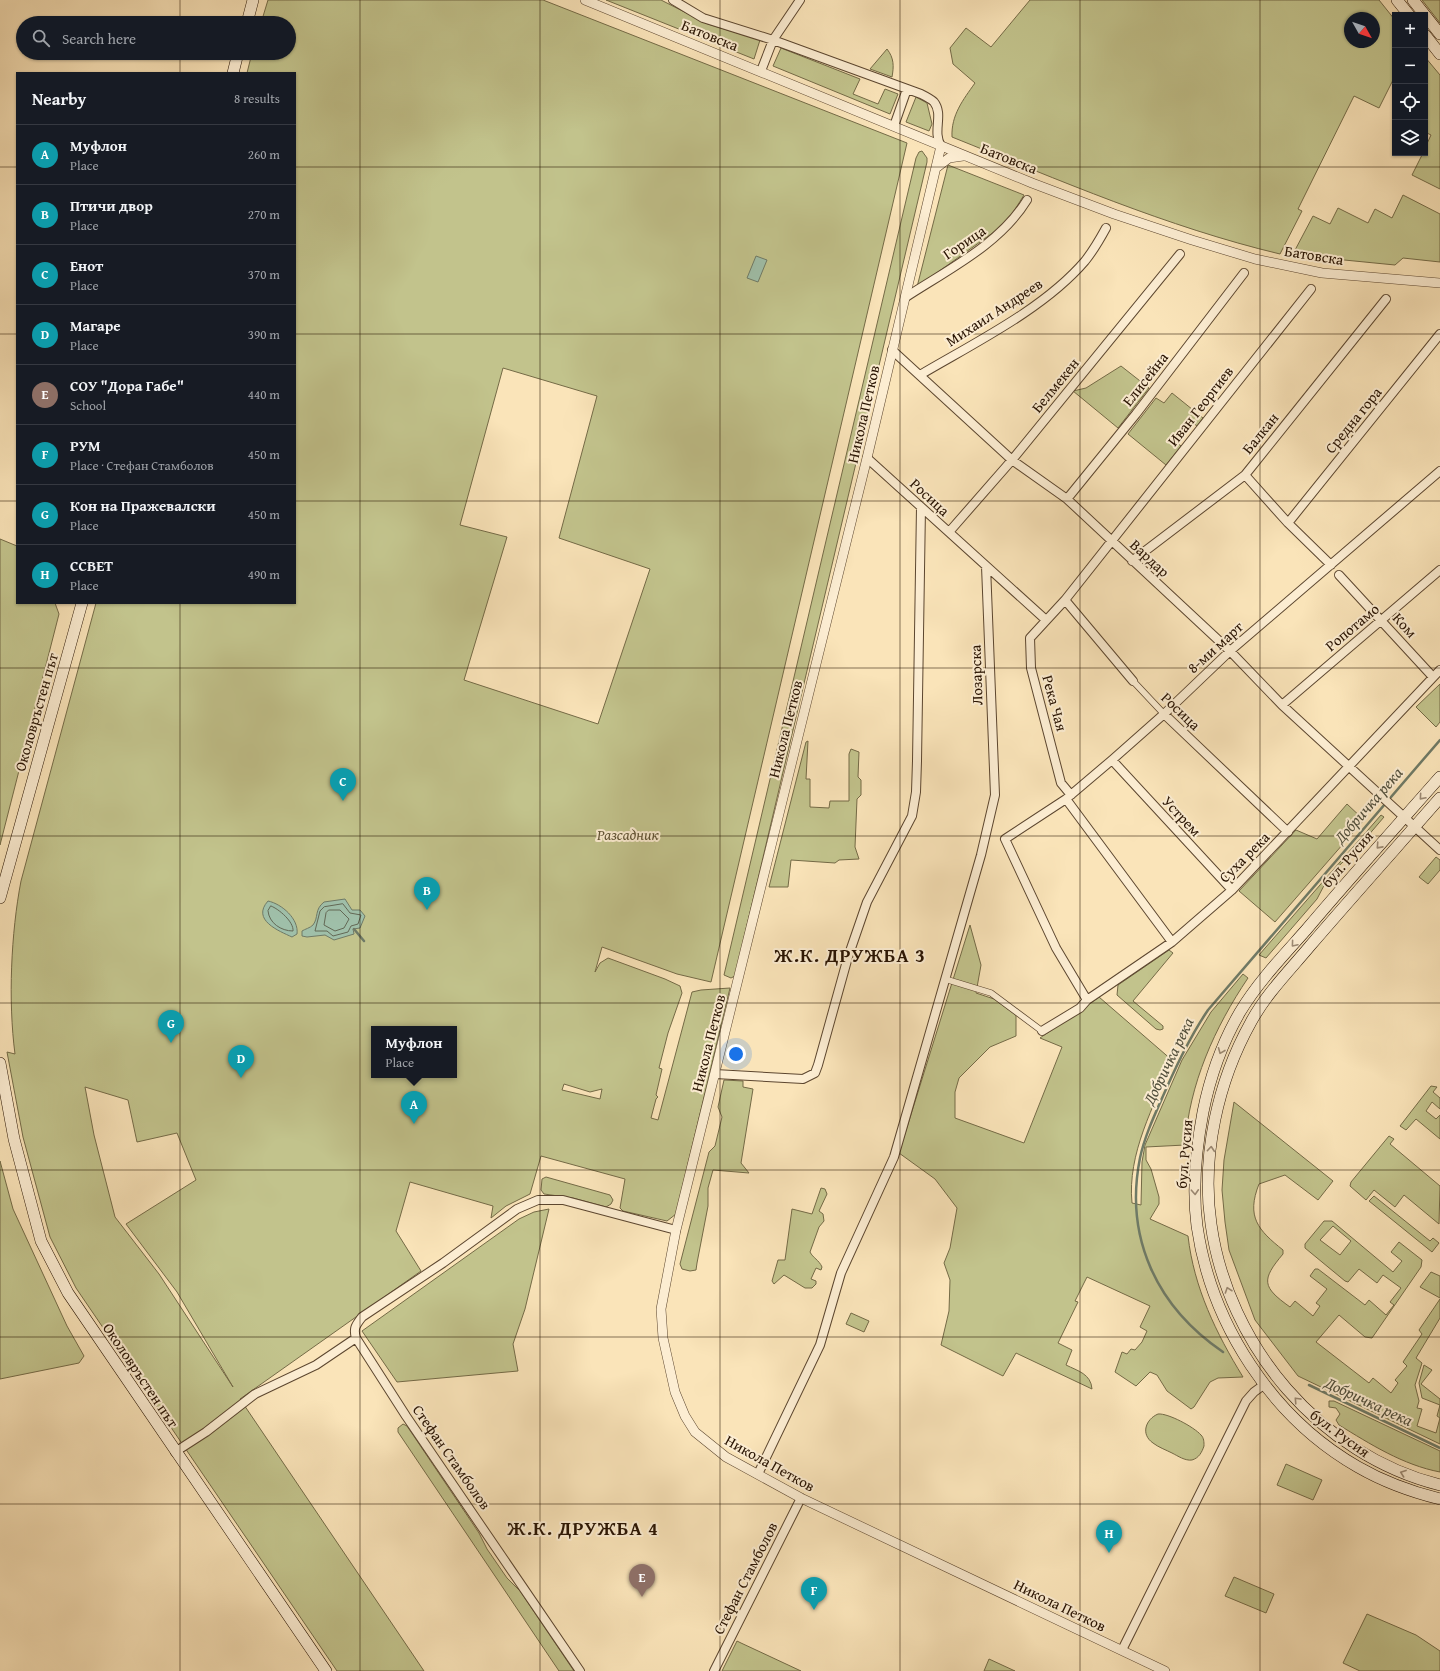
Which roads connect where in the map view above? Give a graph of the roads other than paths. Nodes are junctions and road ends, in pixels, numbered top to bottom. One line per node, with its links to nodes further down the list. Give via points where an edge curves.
1 (253, 0): 8 (main road)
2 (585, 0): 14 (street, Батовска)
3 (673, 0): 11 (street, via 704,18)
4 (800, 0): 11 (street)
5 (1397, 0): 7 (main road)
6 (1413, 0): 9 (main road)
7 (1407, 12)
8 (249, 16)
9 (1440, 34)
10 (1428, 39): 12 (main road)
11 (773, 40): 14 (street); 16 (street)
12 (1440, 54)
13 (236, 60): 15 (main road)
14 (761, 71): 17 (street, Батовска)
15 (232, 72)
16 (907, 89): 17 (street); 18 (street, via 934,102 938,116 937,137)
17 (894, 126): 18 (street, Батовска)
18 (941, 146): 19 (street, Батовска); 20 (street, Никола Петков)
19 (964, 156): 20 (street, via 949,158); 25 (street, Батовска, via 1114,214 1255,259 1322,273)
20 (936, 168): 27 (street, Никола Петков)
21 (1027, 200): 27 (street, Горица, via 1013,221 990,242)
22 (1106, 228): 31 (street, Михаил Андреев, via 1086,260 1049,294 1027,311)
23 (1180, 254): 33 (street, Белмекен)
24 (1244, 273): 36 (street, Елисейна)
25 (1440, 283)
26 (1311, 289): 40 (street, Иван Георгиев)
27 (906, 297): 30 (street, Никола Петков)
28 (1386, 299): 35 (street, Балкан)
29 (1440, 334): 38 (street, Средна гора)
30 (892, 350): 31 (street, Вардар); 32 (street, Никола Петков)
31 (920, 375): 33 (street, Вардар)
32 (867, 458): 37 (street, Росица); 72 (street, Никола Петков)
33 (1012, 460): 36 (street, Вардар); 39 (street, Белмекен)
34 (1440, 471): 42 (street, 8-ми март)
35 (1245, 475): 38 (street); 41 (street, Балкан)
36 (1067, 500): 40 (street, Вардар)
37 (921, 507): 39 (street, Росица); 72 (street, via 917,762 912,816 867,902 848,957 815,1073 803,1079)
38 (1288, 523): 42 (street)
39 (948, 532): 43 (street, Росица)
40 (1112, 541): 41 (street, Вардар); 46 (street)
41 (1132, 561): 50 (street, Вардар)
42 (1331, 565): 50 (street, 8-ми март)
43 (986, 566): 48 (street, Росица); 68 (street, Лозарска, via 995,795 985,841)
44 (1440, 570): 49 (street, Ропотамо)
45 (1339, 575): 49 (street, Ком)
46 (1064, 600): 48 (street); 53 (street, Росица)
47 (82, 604): 66 (main road, Околовръстен път)
48 (1046, 620): 59 (street, Река Чая, via 1030,638 1031,668 1061,783)
49 (1382, 620): 52 (street, Ком); 54 (street, Ропотамо)
50 (1230, 651): 54 (street, Вардар); 55 (street, 8-ми март)
51 (1440, 670): 52 (street, Суха река)
52 (1433, 677): 57 (street, Суха река)
53 (1133, 681): 55 (street, Росица)
54 (1282, 705): 57 (street, Вардар)
55 (1164, 714): 56 (street, 8-ми март); 63 (street, Росица)
56 (1112, 760): 59 (street, 8-ми март); 65 (street, Устрем)
57 (1350, 766): 61 (street, Вардар); 63 (street, Суха река)
58 (1440, 777): 61 (main road, бул. Русия, one-way to 61)
59 (1068, 797): 67 (street, Река Чая); 69 (street, 8-ми март, via 1005,839 1056,948)
60 (1440, 798): 62 (main road, бул. Русия)
61 (1401, 813): 62 (street); 75 (main road, бул. Русия, one-way to 75, via 1258,986 1239,1013 1224,1043 1208,1089 1198,1135 1195,1173 1197,1225 1203,1258 1216,1298 1235,1340)
62 (1415, 827): 64 (street); 78 (main road, бул. Русия, one-way to 62, via 1365,1455 1334,1434 1306,1410 1265,1362 1247,1333 1229,1293 1217,1255 1211,1223 1209,1180 1212,1137 1222,1092 1234,1055 1252,1020 1269,994)
63 (1288, 832): 65 (street, Суха река)
64 (1440, 850)
65 (1232, 890): 67 (street, Суха река)
66 (0, 898)
67 (1172, 942): 69 (street, Суха река)
68 (945, 979): 70 (street, via 991,993); 77 (street, Лозарска, via 894,1157 842,1273 820,1344)
69 (1087, 1000): 70 (street, Суха река, via 1080,1008)
70 (1042, 1031)
71 (0, 1064): 76 (main road, Околовръстен път, via 14,1139 41,1241 68,1293)
72 (715, 1074): 73 (street, Никола Петков)
73 (676, 1230): 74 (street, via 563,1200 538,1200 517,1209 443,1263 362,1317 355,1326); 77 (street, Никола Петков, via 661,1309 663,1338 675,1392 695,1432 726,1457)
74 (356, 1338): 76 (street, via 316,1365 255,1394 206,1432); 83 (street, Стефан Стамболов, via 406,1416)
75 (1265, 1384): 80 (main road, бул. Русия, via 1297,1420 1358,1467 1391,1483); 81 (street, via 1246,1401)
76 (175, 1452): 82 (main road, Околовръстен път)
77 (758, 1474): 79 (street, Никола Петков)
78 (1440, 1485)
79 (801, 1498): 81 (street, Никола Петков); 84 (street, Стефан Стамболов)
80 (1440, 1499)
81 (1122, 1650): 85 (street, Никола Петков)
82 (326, 1671)
83 (580, 1671)
84 (714, 1671)
85 (1165, 1671)

